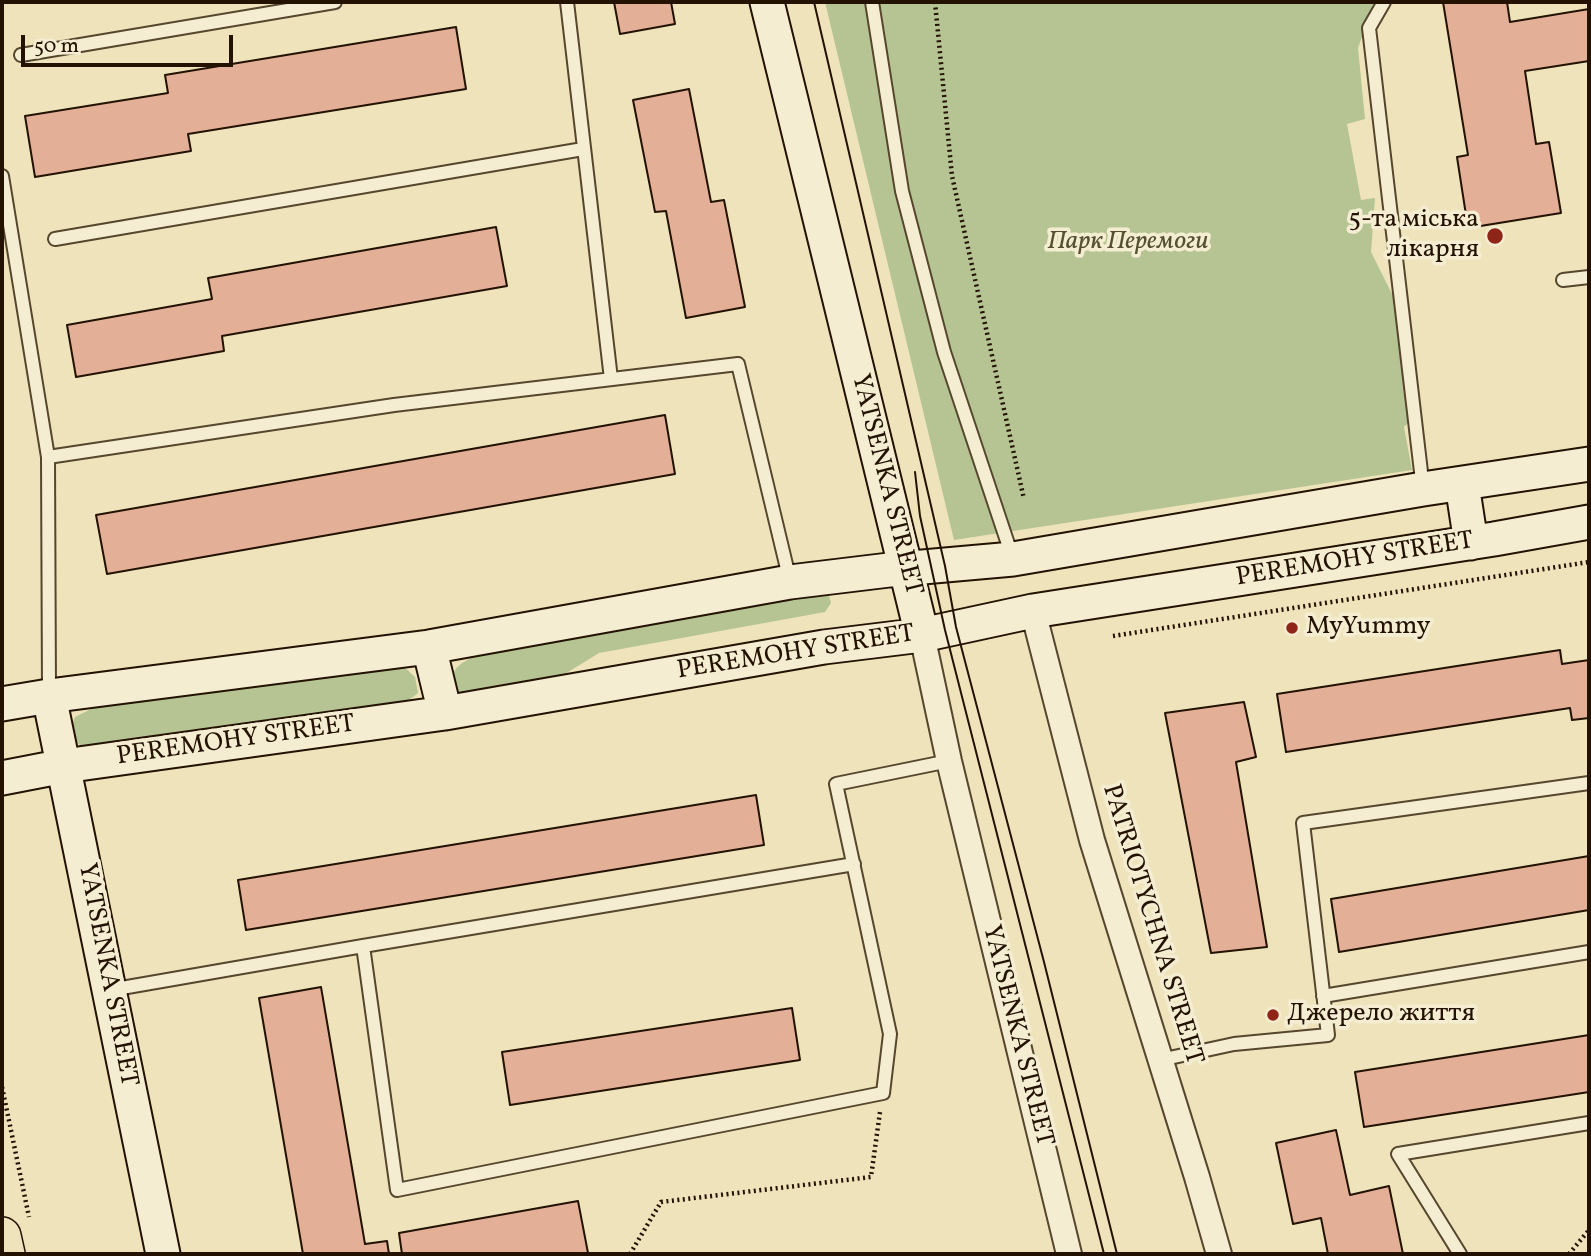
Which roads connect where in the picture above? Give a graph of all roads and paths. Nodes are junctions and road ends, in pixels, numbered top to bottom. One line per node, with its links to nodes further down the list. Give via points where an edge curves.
1 (335, 2): 7 (lane)
2 (568, 2): 8 (lane)
3 (767, 2): 23 (main road, YATSENKA STREET)
4 (872, 2): 21 (lane, via 902,191 944,352)
5 (935, 2): 18 (path, via 952,176)
6 (1384, 2): 17 (lane, via 1369,28)
7 (22, 55)
8 (583, 149): 10 (lane); 13 (lane)
9 (2, 176): 14 (lane)
10 (55, 239)
11 (1589, 276): 12 (lane)
12 (1563, 280)
13 (611, 379): 14 (lane, via 394,405); 24 (lane, via 738,364)
14 (48, 457): 29 (lane)
15 (1589, 464): 16 (main road)
16 (1462, 484): 17 (main road); 20 (main road)
17 (1423, 489): 21 (main road)
18 (1024, 499)
19 (1589, 522): 20 (main road, PEREMOHY STREET)
20 (1471, 543): 25 (main road, PEREMOHY STREET)
21 (1013, 559): 23 (main road)
22 (1589, 562): 27 (path)
23 (906, 569): 24 (main road); 26 (main road, YATSENKA STREET)
24 (790, 582): 28 (main road)
25 (1033, 611): 26 (main road, PEREMOHY STREET); 41 (street, PATRIOTYCHNA STREET, via 1092,840)
26 (922, 635): 31 (main road, PEREMOHY STREET, via 824,647); 32 (street, YATSENKA STREET)
27 (1113, 636)
28 (429, 647): 29 (main road); 31 (main road)
29 (49, 696): 30 (main road); 33 (main road, YATSENKA STREET)
30 (2, 704)
31 (444, 713): 33 (main road, PEREMOHY STREET)
32 (949, 761): 36 (lane, via 836,784); 50 (street, YATSENKA STREET)
33 (64, 766): 34 (main road, PEREMOHY STREET); 39 (main road, YATSENKA STREET)
34 (2, 778)
35 (1589, 783): 40 (lane, via 1303,823)
36 (854, 864): 37 (lane); 43 (lane, via 890,1034)
37 (363, 946): 39 (lane); 43 (lane, via 397,1190)
38 (1589, 952): 40 (lane)
39 (109, 990): 48 (main road, YATSENKA STREET)
40 (1323, 996): 41 (lane, via 1328,1035 1234,1044)
41 (1160, 1060): 51 (street, PATRIOTYCHNA STREET)
42 (2, 1087): 46 (path)
43 (883, 1093): 49 (path, via 872,1177 661,1202)
44 (1589, 1123): 52 (lane, via 1398,1154)
45 (1589, 1230): 53 (path)
46 (17, 1232): 47 (main road)
47 (6, 1254)
48 (163, 1254)
49 (630, 1254)
50 (1069, 1254)
51 (1219, 1254)
52 (1460, 1254)
53 (1569, 1254)

